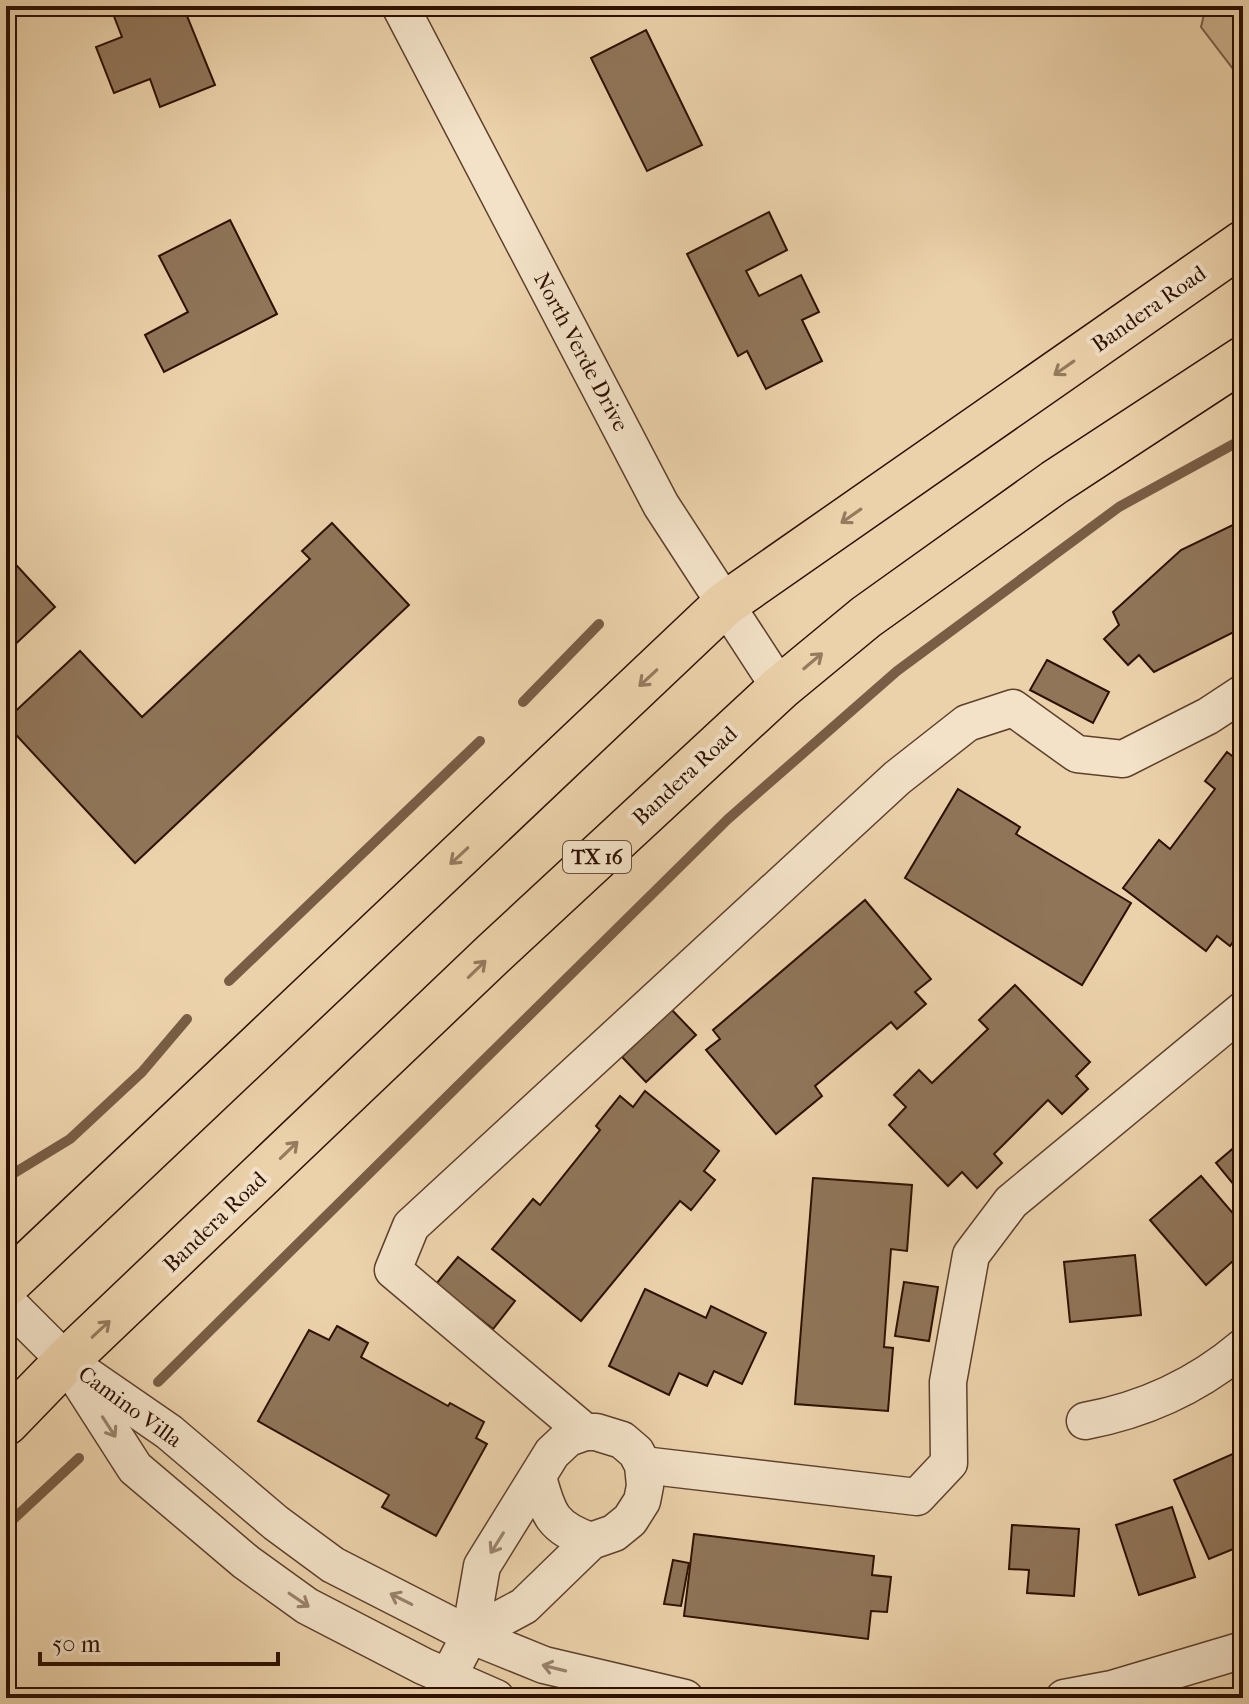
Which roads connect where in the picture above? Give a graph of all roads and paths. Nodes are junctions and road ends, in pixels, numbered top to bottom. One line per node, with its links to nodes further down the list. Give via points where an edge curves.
1 (400, 6): 4 (street, North Verde Drive, via 661,505)
2 (1243, 243): 4 (main road, Bandera Road, one-way to 4)
3 (1243, 359): 5 (main road, Bandera Road / TX 16, one-way to 3, via 866,617 992,527)
4 (725, 604): 5 (street, North Verde Drive); 8 (main road, Bandera Road, one-way to 8)
5 (780, 688): 11 (main road, Bandera Road / TX 16, one-way to 5)
6 (1243, 693): 14 (street, via 1123,759 1077,754 1013,708 967,723 897,778 411,1226 393,1270)
7 (1243, 1010): 15 (street, via 1011,1202 971,1255 948,1382 949,1463 917,1497)
8 (6, 1285)
9 (6, 1301): 11 (street)
10 (1243, 1347): 12 (street, via 1172,1395)
11 (66, 1361): 13 (main road, Bandera Road / TX 16); 18 (street, Camino Villa, one-way to 11, via 333,1565 169,1432); 20 (street, Camino Villa, one-way to 20, via 135,1468 246,1562 307,1606)
12 (1085, 1421)
13 (6, 1423)
14 (585, 1432): 15 (street, via 622,1440); 16 (street, via 568,1438 552,1453)
15 (643, 1465): 17 (street, via 642,1501 630,1520)
16 (538, 1477): 17 (street, via 556,1523); 18 (street, one-way to 18, via 482,1566)
17 (591, 1541): 18 (street, via 524,1606)
18 (470, 1635): 20 (street); 22 (street, Camino Villa, one-way to 18, via 544,1665)
19 (1243, 1650): 23 (street)
20 (448, 1677): 21 (street, Camino Villa)
21 (496, 1698)
22 (685, 1698)
23 (1064, 1698)

